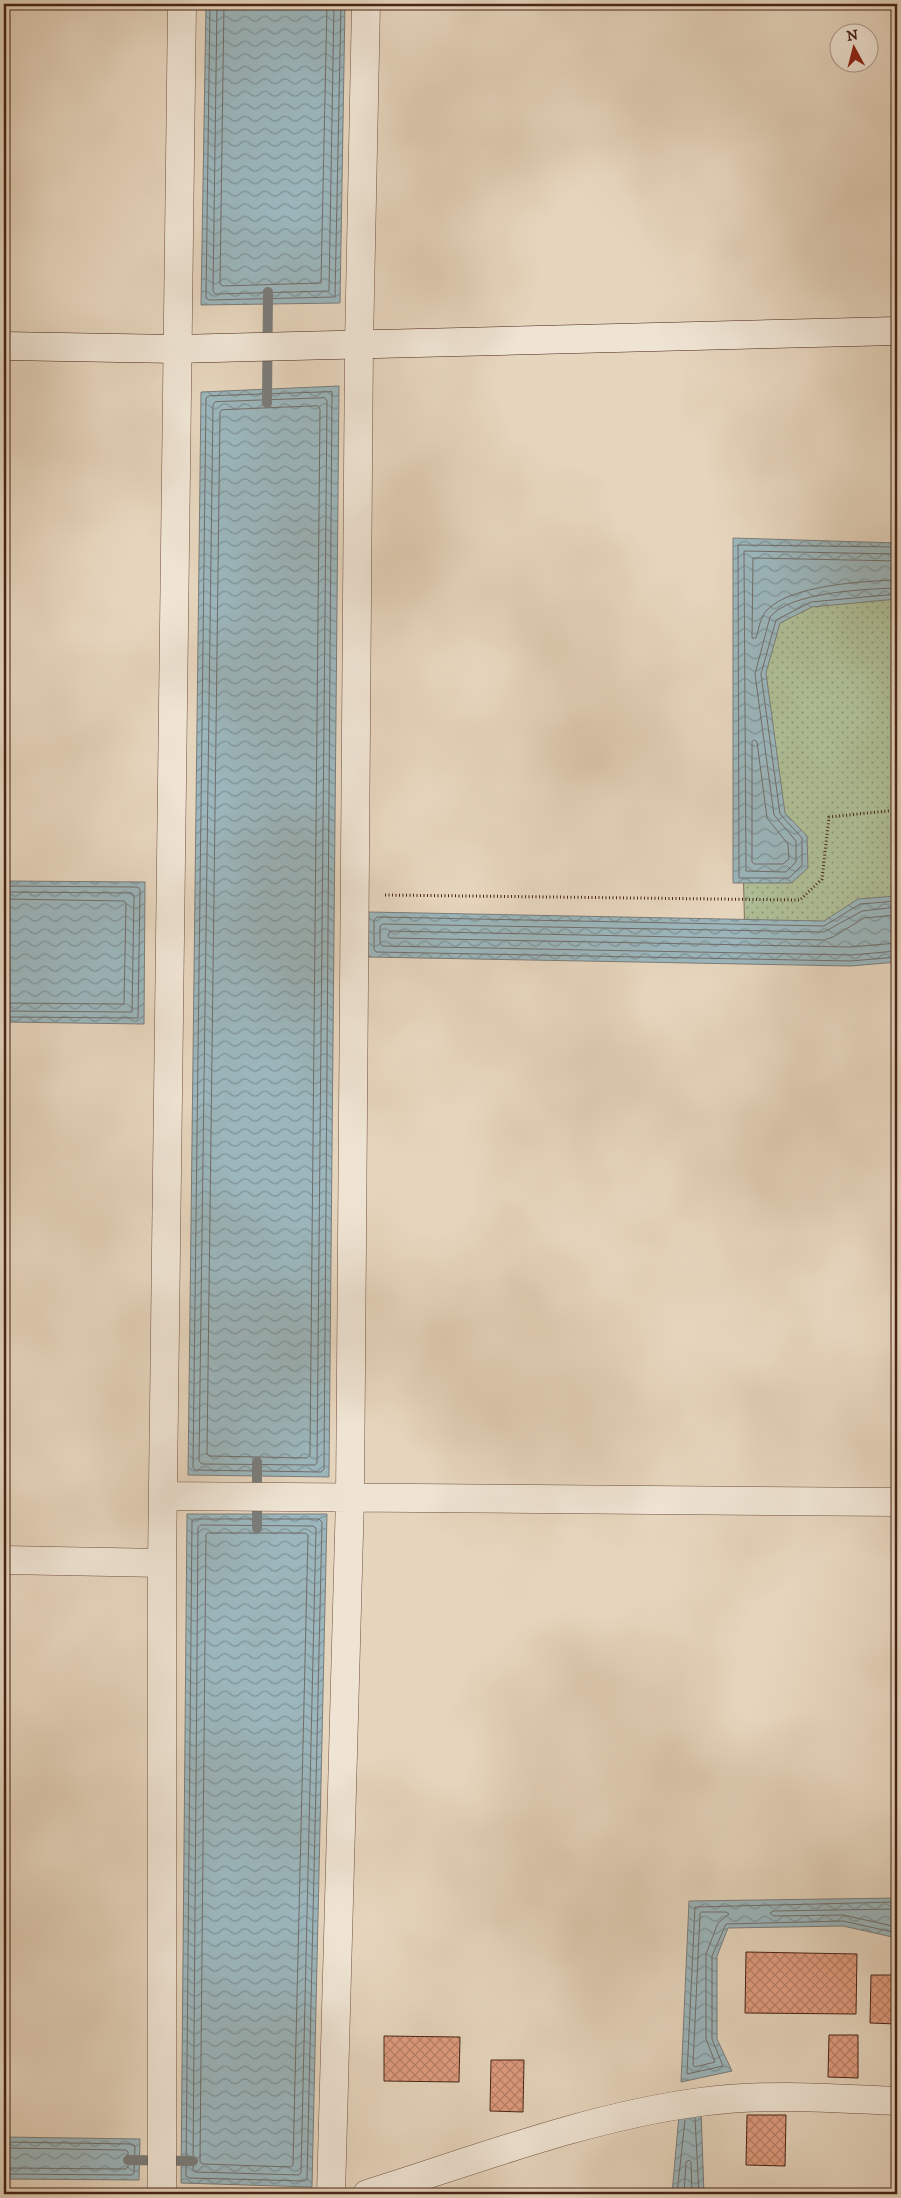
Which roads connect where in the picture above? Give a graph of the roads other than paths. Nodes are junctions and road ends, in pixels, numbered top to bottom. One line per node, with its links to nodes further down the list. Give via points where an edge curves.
1 (182, 4): 6 (street)
2 (366, 4): 4 (street)
3 (897, 331): 4 (street)
4 (359, 344): 6 (street); 8 (street)
5 (4, 346): 6 (street)
6 (176, 349): 7 (street)
7 (163, 1496): 8 (street); 11 (street)
8 (350, 1498): 9 (street); 14 (street)
9 (897, 1502)
10 (4, 1560): 11 (street)
11 (162, 1563): 13 (street)
12 (897, 2101): 15 (street, via 768,2096 676,2106 611,2118)
13 (162, 2172)
14 (331, 2194)
15 (367, 2194)

